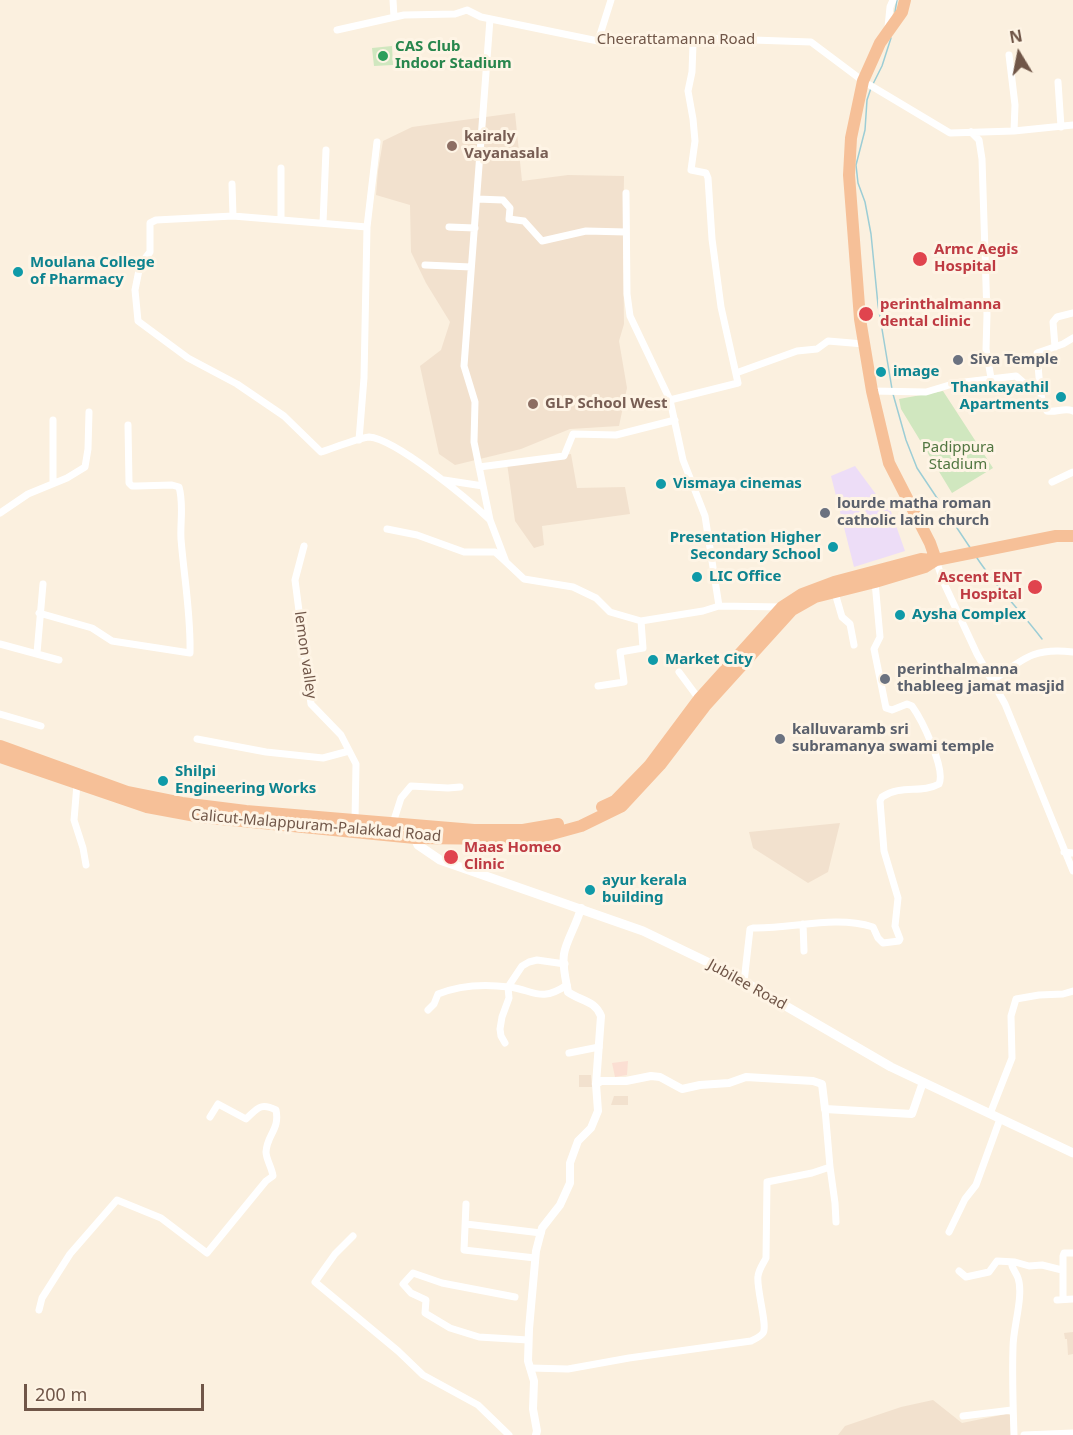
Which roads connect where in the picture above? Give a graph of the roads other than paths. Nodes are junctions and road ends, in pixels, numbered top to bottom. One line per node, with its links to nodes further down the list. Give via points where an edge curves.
1 (393, 0): 5 (street)
2 (611, 0): 10 (street)
3 (892, 0): 7 (street)
4 (905, 0): 7 (highway)
5 (394, 17): 6 (street, Cheerattamanna Road, via 467,10); 8 (street, Cheerattamanna Road)
6 (490, 18): 10 (street, Cheerattamanna Road); 23 (street)
7 (892, 28): 13 (highway, via 880,43)
8 (337, 30)
9 (695, 38): 10 (street, Cheerattamanna Road); 13 (street, Cheerattamanna Road, via 811,42); 37 (street, via 688,91 694,141 691,170 706,173 708,178 721,307)
10 (598, 41)
11 (1009, 55): 16 (street)
12 (1058, 82): 15 (street)
13 (869, 84): 17 (street, Cheerattamanna Road, via 950,133); 35 (highway, via 852,138 849,175)
14 (1073, 125): 15 (street, Cheerattamanna Road)
15 (1061, 127): 16 (street, Cheerattamanna Road)
16 (1014, 131): 17 (street, Cheerattamanna Road)
17 (971, 132): 38 (street, via 979,140 982,159 985,336)
18 (377, 142): 27 (street)
19 (326, 150): 26 (street)
20 (281, 168): 25 (street)
21 (232, 184): 24 (street)
22 (626, 193): 30 (street)
23 (477, 199): 29 (street); 30 (street, via 503,200 510,208 509,219 524,221 542,240 586,231)
24 (233, 216): 25 (street); 47 (street, via 150,223 150,252 140,265 135,290 138,321 188,358 237,384 284,416 321,452)
25 (281, 220): 26 (street)
26 (324, 223): 27 (street)
27 (367, 227): 47 (street)
28 (448, 227): 29 (street)
29 (475, 228): 32 (street)
30 (627, 232): 41 (street, via 630,316)
31 (425, 265): 32 (street)
32 (471, 267): 48 (street, via 464,366 475,402 474,442)
33 (1073, 313): 36 (street, via 1053,322)
34 (1073, 338): 36 (street)
35 (864, 344): 37 (street, via 828,341 817,349 797,351); 40 (highway)
36 (1055, 347): 39 (street, via 1037,353)
37 (736, 373): 41 (street, via 738,382)
38 (991, 378): 39 (street, via 1016,376); 40 (street, via 926,392)
39 (1040, 389): 42 (street, via 1047,411)
40 (872, 391): 59 (highway, via 889,463)
41 (670, 400): 45 (street)
42 (1073, 411)
43 (89, 412): 52 (street, via 85,467)
44 (53, 420): 52 (street)
45 (675, 420): 48 (street, via 616,435 573,434 564,456); 65 (street, via 683,460 705,516)
46 (128, 425): 67 (street, via 129,483 179,487 190,653 112,641 92,628)
47 (359, 440): 50 (street, via 368,437 396,447)
48 (479, 467): 53 (street)
49 (1073, 472): 51 (street)
50 (441, 479): 53 (street); 55 (street)
51 (1052, 482)
52 (53, 483): 54 (street)
53 (483, 486): 55 (street)
54 (0, 513)
55 (490, 520): 60 (street)
56 (387, 529): 60 (street, via 464,552 495,552)
57 (1073, 536): 59 (highway, Calicut-Malappuram-Palakkad Road)
58 (304, 546): 82 (street, lemon valley, via 295,580 311,704 340,735)
59 (936, 560): 61 (highway, Calicut-Malappuram-Palakkad Road); 63 (highway, via 921,560 834,582); 75 (street, via 976,654)
60 (506, 562): 68 (street, via 524,579 573,587 596,598 610,612)
61 (875, 582): 64 (highway, Calicut-Malappuram-Palakkad Road); 95 (street, via 880,637 874,648 886,708 912,706 941,780 935,787 889,792 880,801 884,855 898,898 895,926 899,941 883,943 870,926)
62 (43, 584): 67 (street)
63 (815, 593): 64 (highway, Calicut-Malappuram-Palakkad Road); 66 (highway, via 802,594); 89 (highway, Calicut-Malappuram-Palakkad Road, via 792,610 705,706 660,765 622,806 581,826 541,837)
64 (835, 593): 70 (street, via 842,617 850,624)
65 (719, 606): 66 (street); 68 (street)
66 (782, 608): 77 (highway)
67 (39, 613): 72 (street)
68 (641, 621): 76 (street, via 643,648 620,652 624,682)
69 (0, 644): 72 (street)
70 (854, 645)
71 (1073, 652): 75 (street, via 1052,650 1029,655)
72 (37, 653): 73 (street)
73 (59, 660)
74 (679, 672): 77 (street)
75 (992, 681): 90 (street, via 1005,704)
76 (598, 686)
77 (699, 699): 88 (highway, via 642,773 615,801 586,816 523,830)
78 (0, 714): 79 (street)
79 (41, 726)
80 (197, 739): 82 (street, via 323,758)
81 (0, 746): 86 (highway, via 128,792 160,799)
82 (349, 751): 86 (street, lemon valley, via 356,764)
83 (0, 757): 84 (highway, Calicut-Malappuram-Palakkad Road)
84 (77, 784): 89 (highway, Calicut-Malappuram-Palakkad Road, via 147,807 201,817); 92 (street, via 74,820)
85 (460, 787): 87 (street, via 411,786 401,798)
86 (355, 821): 87 (highway)
87 (393, 823): 88 (highway)
88 (417, 825): 89 (highway, via 409,830)
89 (415, 838): 94 (main road, Jubilee Road, via 418,845 440,860)
90 (1064, 852): 91 (street); 93 (street)
91 (1073, 853)
92 (86, 865)
93 (1073, 871)
94 (581, 908): 97 (street, via 566,947); 98 (main road, Jubilee Road, via 644,931)
95 (802, 924): 96 (street); 98 (street, via 750,929)
96 (804, 951)
97 (565, 964): 99 (street); 100 (street, via 529,962)
98 (744, 982): 106 (main road, Jubilee Road)
99 (567, 985): 100 (street, via 538,995); 104 (street, via 570,995 590,1002 600,1011)
100 (508, 987): 102 (street, via 474,986 444,992); 103 (street, via 500,1029)
101 (1073, 991): 109 (street, via 1016,999 1011,1016 1012,1058)
102 (428, 1010)
103 (505, 1043)
104 (599, 1047): 105 (street); 107 (street)
105 (569, 1053)
106 (923, 1082): 108 (street, via 912,1114); 109 (main road, Jubilee Road)
107 (596, 1084): 108 (street, via 651,1076 682,1089 746,1077 813,1081 822,1084); 118 (street, via 598,1111 591,1128 578,1141 570,1163 570,1183)
108 (825, 1109): 113 (street)
109 (990, 1114): 111 (main road, Jubilee Road)
110 (210, 1117): 127 (street, via 218,1104 246,1119 261,1106 268,1106 276,1110 278,1121 266,1154 273,1176 207,1253 161,1218 117,1200 70,1254 42,1298)
111 (1000, 1119): 112 (main road, Jubilee Road); 117 (street, via 976,1185)
112 (1073, 1153)
113 (830, 1167): 115 (street); 129 (street, via 767,1182 766,1258 758,1278 765,1327 762,1335 751,1341 568,1369)
114 (465, 1204): 116 (street)
115 (836, 1222)
116 (466, 1224): 118 (street); 121 (street, via 464,1250)
117 (949, 1232)
118 (541, 1233): 121 (street)
119 (353, 1236): 133 (street, via 315,1282 423,1375 478,1405)
120 (1073, 1253): 123 (street, via 1064,1253)
121 (535, 1258): 128 (street)
122 (1011, 1262): 123 (street); 124 (street, via 997,1261 989,1272 973,1276); 130 (street, via 1018,1278 1020,1302 1015,1318)
123 (1062, 1270): 126 (street, via 1060,1300)
124 (959, 1271)
125 (515, 1297): 128 (street, via 442,1283 413,1273 403,1284 426,1300 425,1313 450,1328 485,1338)
126 (1073, 1299)
127 (39, 1310)
128 (528, 1340): 129 (street)
129 (530, 1368): 134 (street)
130 (1012, 1410): 131 (street); 135 (street)
131 (963, 1416)
132 (1073, 1433): 136 (street)
133 (509, 1435)
134 (536, 1435)
135 (1014, 1435)
136 (1024, 1435)

